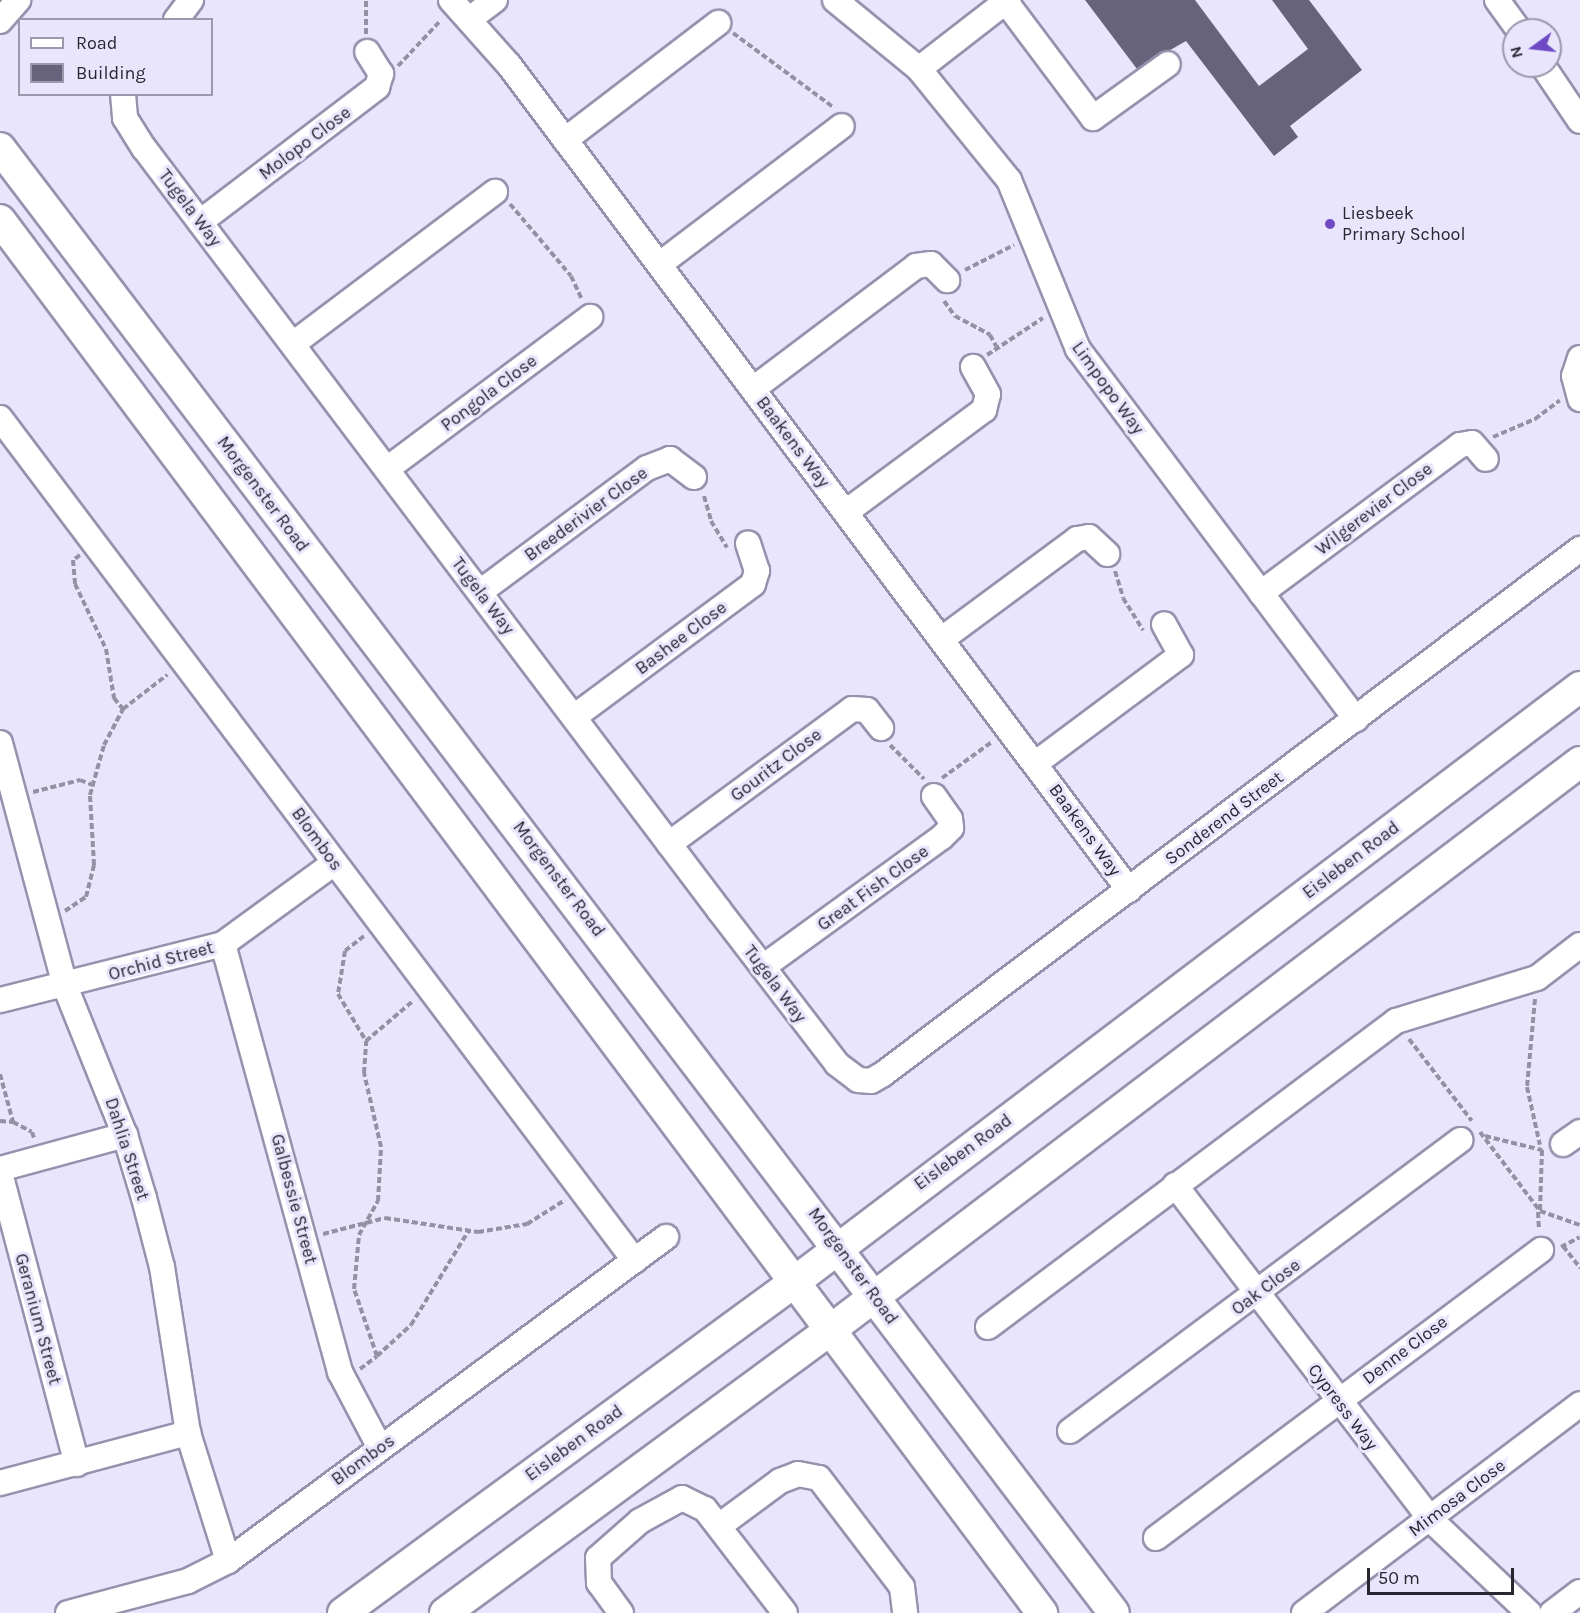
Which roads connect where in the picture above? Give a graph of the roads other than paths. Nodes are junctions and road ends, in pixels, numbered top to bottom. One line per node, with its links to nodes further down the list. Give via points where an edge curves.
1 (18, 0): 10 (street)
2 (191, 0): 8 (street)
3 (495, 0): 7 (street)
4 (835, 0): 14 (street, Limpopo Way)
5 (1497, 0): 9 (street)
6 (1007, 1): 13 (street, via 1093,118); 14 (street)
7 (459, 7): 19 (street, Baakens Way)
8 (178, 18)
9 (1510, 18)
10 (0, 21)
11 (718, 23): 19 (street)
12 (367, 52): 23 (street, Molopo Close, via 381,74 370,94)
13 (1168, 64)
14 (919, 69): 41 (street, Limpopo Way, via 1009,180 1078,349)
15 (1551, 78): 17 (street)
16 (123, 96): 23 (street, Tugela Way, via 129,126)
17 (1580, 121)
18 (842, 126): 24 (street)
19 (566, 140): 24 (street, Baakens Way)
20 (0, 148): 66 (main road, Morgenster Road)
21 (495, 192): 27 (street)
22 (0, 220): 69 (main road)
23 (200, 222): 27 (street, Tugela Way)
24 (660, 264): 30 (street, Baakens Way)
25 (947, 280): 30 (street, via 932,264 916,266)
26 (590, 317): 34 (street, Pongola Close)
27 (293, 344): 34 (street, Tugela Way)
28 (1580, 358): 31 (street)
29 (973, 368): 36 (street, via 988,394 984,410)
30 (753, 389): 36 (street, Baakens Way)
31 (1578, 395)
32 (0, 418): 53 (street, Blombos)
33 (1481, 453): 41 (street, Wilgerevier Close, via 1466,442 1452,450)
34 (387, 469): 40 (street, Tugela Way)
35 (694, 477): 40 (street, Breederivier Close, via 670,459 646,468)
36 (846, 512): 43 (street, Baakens Way)
37 (748, 543): 45 (street, Bashee Close, via 757,571 753,584)
38 (1580, 549): 46 (street, Sonderend Street)
39 (1107, 554): 43 (street, via 1089,537 1077,539)
40 (480, 592): 45 (street, Tugela Way)
41 (1261, 593): 46 (street, Limpopo Way)
42 (1164, 624): 50 (street, via 1181,655)
43 (942, 639): 50 (street, Baakens Way)
44 (1580, 687): 66 (main road, Eisleben Road)
45 (574, 717): 52 (street, Tugela Way)
46 (1356, 718): 54 (street, Sonderend Street)
47 (881, 728): 52 (street, Gouritz Close, via 867,710 852,709)
48 (0, 743): 58 (street, Dahlia Street)
49 (1580, 762): 71 (main road)
50 (1036, 764): 54 (street, Baakens Way)
51 (934, 796): 57 (street, Great Fish Close, via 951,819 951,828 942,837)
52 (669, 844): 57 (street, Tugela Way)
53 (334, 863): 55 (street, Orchid Street); 68 (street, Blombos)
54 (1129, 890): 60 (street, Sonderend Street)
55 (223, 944): 58 (street, Orchid Street); 78 (street, Galbessie Street, via 343,1382)
56 (1580, 945): 64 (street, via 1537,978 1396,1021)
57 (763, 967): 60 (street, Tugela Way, via 837,1064)
58 (65, 986): 59 (street, Orchid Street); 61 (street, Dahlia Street)
59 (0, 1000)
60 (865, 1082)
61 (125, 1135): 63 (street); 77 (street, Dahlia Street, via 162,1267)
62 (1472, 1138): 70 (street, Oak Close)
63 (0, 1171): 79 (street, Geranium Street)
64 (1175, 1185): 70 (street, Cypress Way); 72 (street)
65 (666, 1237): 68 (street, Blombos)
66 (839, 1247): 69 (main road, Eisleben Road); 71 (main road, Morgenster Road)
67 (1541, 1250): 74 (street, Denne Close)
68 (635, 1261): 78 (street, Blombos)
69 (793, 1283): 73 (main road); 87 (main road, Eisleben Road)
70 (1257, 1293): 74 (street, Cypress Way); 76 (street, Oak Close)
71 (875, 1295): 73 (main road); 93 (main road, Morgenster Road)
72 (988, 1327)
73 (829, 1331): 88 (main road); 92 (main road)
74 (1338, 1401): 81 (street, Cypress Way); 83 (street, Denne Close)
75 (1580, 1404): 81 (street, Mimosa Close)
76 (1070, 1431)
77 (188, 1433): 79 (street); 84 (street, Dahlia Street)
78 (380, 1448): 84 (street, Blombos)
79 (77, 1464): 80 (street)
80 (0, 1483)
81 (1430, 1519): 94 (street, Mimosa Close); 95 (street, Cypress Way)
82 (719, 1526): 89 (street, via 705,1509 687,1499 667,1504 604,1549 595,1566 599,1583); 90 (street); 91 (street, via 780,1481 798,1474 819,1478 902,1587)
83 (1156, 1538)
84 (228, 1562): 86 (street, Blombos, via 188,1581)
85 (1580, 1592): 96 (street)
86 (80, 1612)
87 (343, 1613)
88 (445, 1613)
89 (621, 1613)
90 (785, 1613)
91 (905, 1613)
92 (1042, 1613)
93 (1114, 1613)
94 (1304, 1613)
95 (1529, 1613)
96 (1552, 1613)

